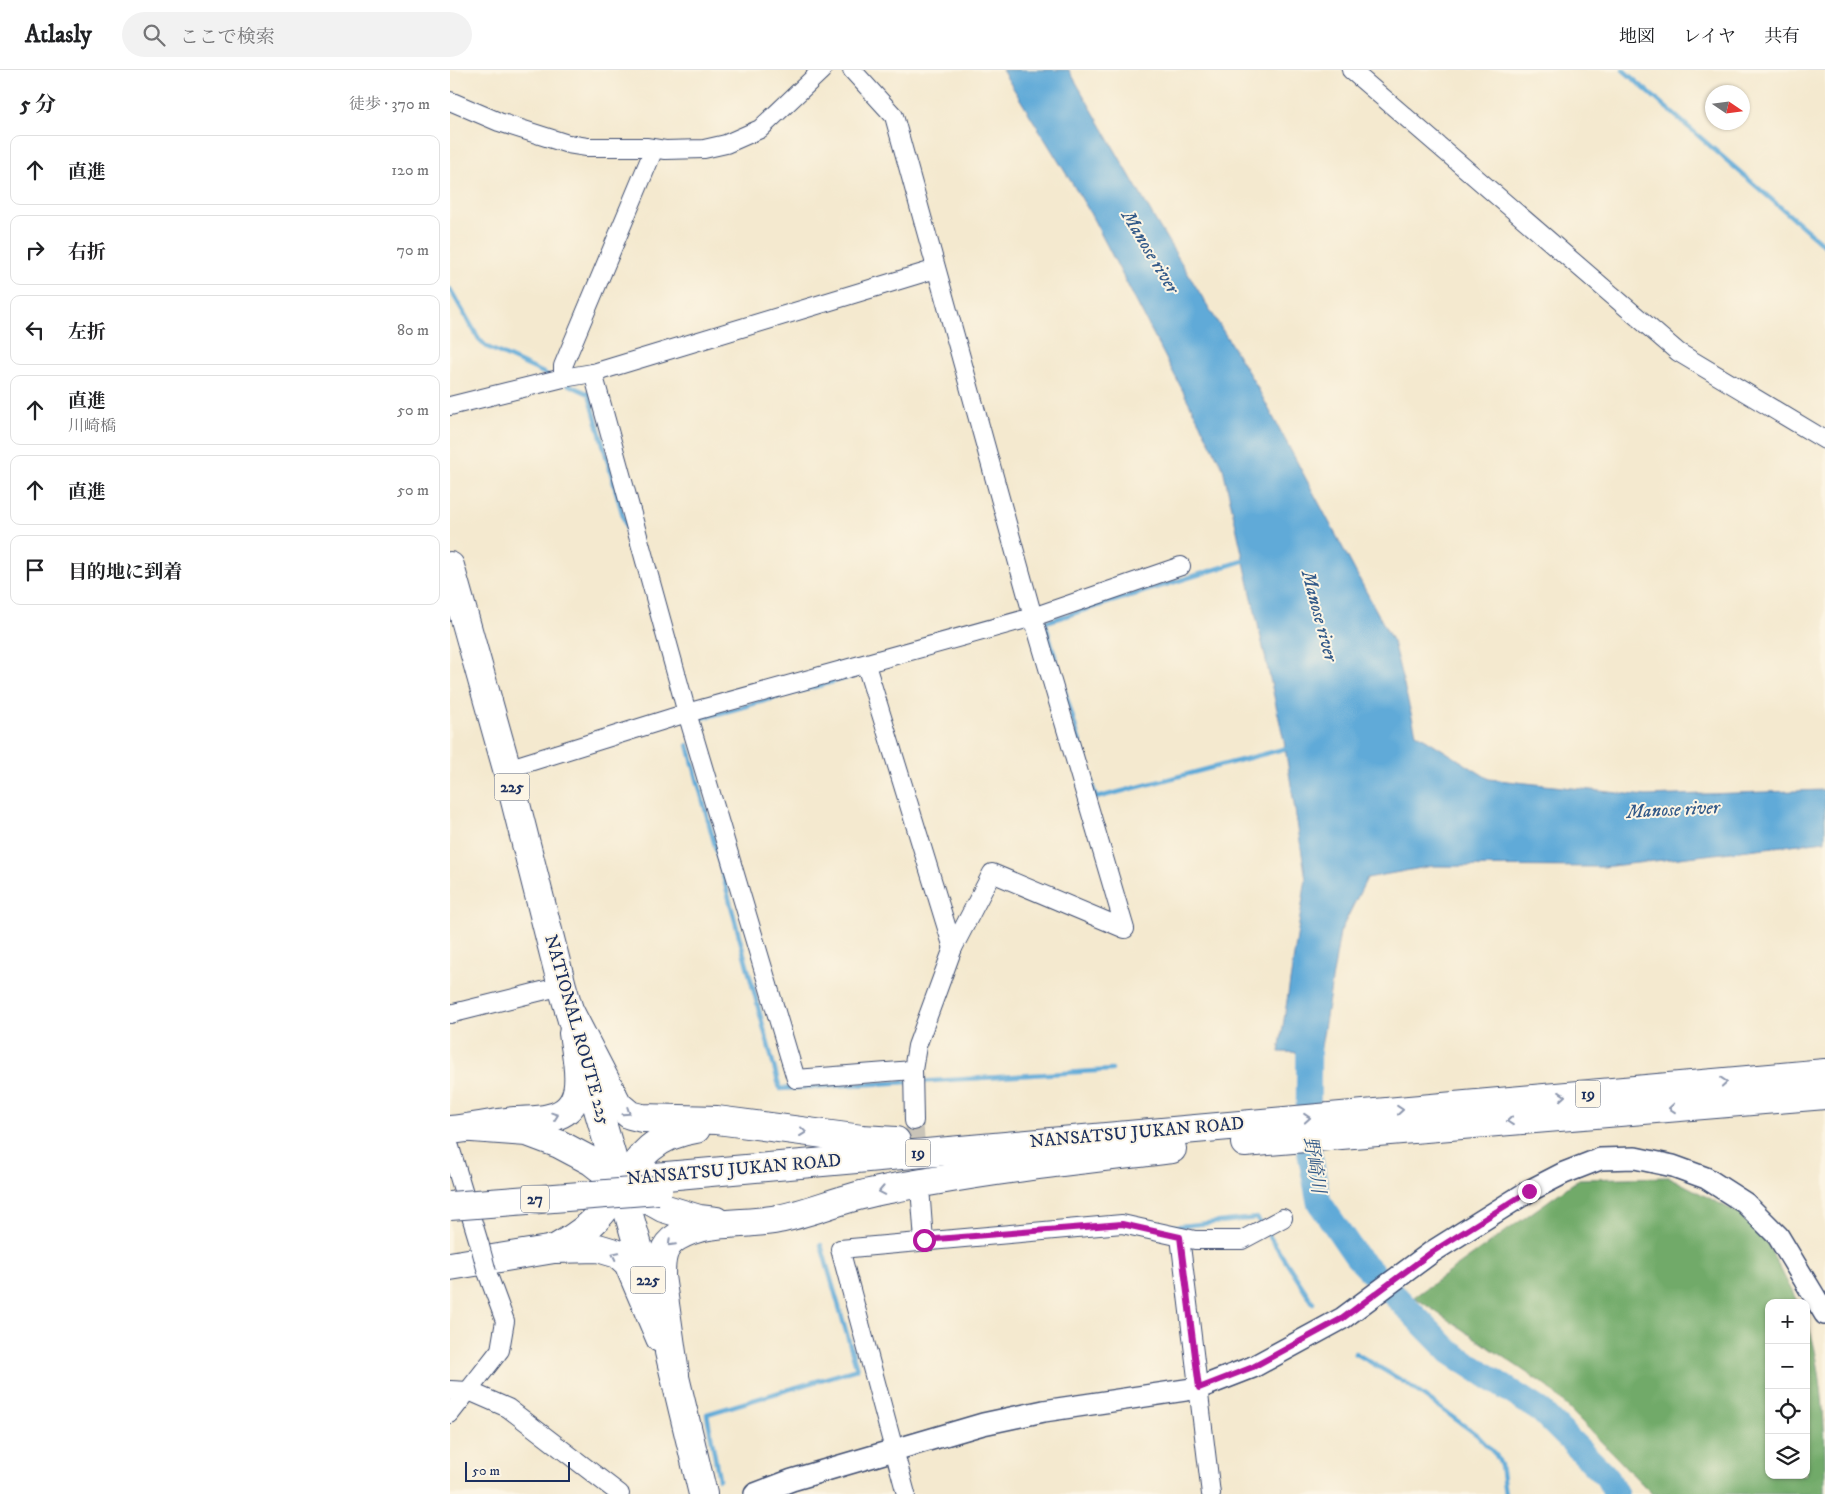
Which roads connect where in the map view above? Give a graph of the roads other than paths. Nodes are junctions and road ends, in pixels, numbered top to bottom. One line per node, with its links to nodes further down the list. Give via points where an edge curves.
1 (822, 70): 5 (street, via 760,130 704,149)
2 (852, 70): 6 (street, via 894,116)
3 (1353, 71): 10 (street, via 1678,352)
4 (450, 101): 5 (street, via 499,122 568,144)
5 (654, 148): 8 (street)
6 (936, 269): 7 (street); 13 (street)
7 (593, 374): 8 (street); 15 (street)
8 (557, 379): 9 (street)
9 (450, 406)
10 (1825, 440)
11 (450, 566): 16 (highway, NATIONAL ROUTE 225 / 225)
12 (1180, 566): 13 (street)
13 (1033, 617): 14 (street); 17 (street, via 1125,929 992,873)
14 (867, 670): 15 (street); 17 (street)
15 (687, 713): 16 (street); 20 (street, via 796,1079)
16 (507, 768): 18 (highway, NATIONAL ROUTE 225 / 225)
17 (953, 948): 20 (street, via 917,1046)
18 (565, 998): 19 (street); 25 (highway, 19, one-way to 25, via 618,1105 630,1115 665,1120 717,1120); 26 (highway, one-way to 18, via 550,1118 565,1112 576,1096 580,1079); 29 (highway, NATIONAL ROUTE 225 / 225)
19 (450, 1014)
20 (913, 1070): 23 (street)
21 (1825, 1074): 24 (highway, NANSATSU JUKAN ROAD / 19, one-way to 21)
22 (1825, 1095): 24 (highway, NANSATSU JUKAN ROAD / 19, one-way to 24)
23 (914, 1120)
24 (1352, 1124): 27 (highway, NANSATSU JUKAN ROAD / 19)
25 (755, 1126): 27 (highway, 19, one-way to 27, via 927,1143 1026,1133); 29 (highway, 19, via 705,1128 678,1132 662,1139 648,1149)
26 (461, 1129): 29 (highway, via 526,1132 591,1161)
27 (1176, 1139): 29 (highway, NANSATSU JUKAN ROAD / 19, bridge); 34 (highway, 19, one-way to 34, via 854,1197 776,1220)
28 (450, 1146): 43 (street, bridge, via 505,1321 500,1350)
29 (620, 1186): 31 (highway, NANSATSU JUKAN ROAD / 27); 32 (highway, NANSATSU JUKAN ROAD / 27, bridge); 34 (highway, 19, via 681,1215); 37 (highway, via 596,1219 581,1233); 40 (highway, NATIONAL ROUTE 225 / 225)
30 (920, 1187): 36 (street)
31 (450, 1194)
32 (450, 1206)
33 (1283, 1218): 35 (street, via 1242,1240)
34 (732, 1223): 40 (highway, 19, one-way to 40, via 690,1231 665,1248 660,1276)
35 (1180, 1237): 36 (street, via 1122,1224); 41 (street)
36 (924, 1240): 45 (street, via 840,1248)
37 (554, 1249): 38 (highway); 40 (highway, one-way to 37, via 628,1263 618,1254 598,1248)
38 (450, 1266)
39 (1825, 1314): 41 (street, via 1778,1236 1745,1203 1706,1178 1673,1166 1636,1158 1600,1159 1529,1191 1432,1252 1343,1318 1253,1367)
40 (675, 1374): 48 (highway, NATIONAL ROUTE 225 / 225)
41 (1199, 1388): 45 (street, via 1044,1411 983,1424); 51 (street)
42 (450, 1390): 43 (street)
43 (469, 1391): 44 (street); 47 (street, via 508,1408)
44 (450, 1414)
45 (894, 1452): 46 (street); 50 (street)
46 (792, 1487): 49 (street)
47 (620, 1494)
48 (704, 1494)
49 (755, 1494)
50 (906, 1494)
51 (1211, 1494)

